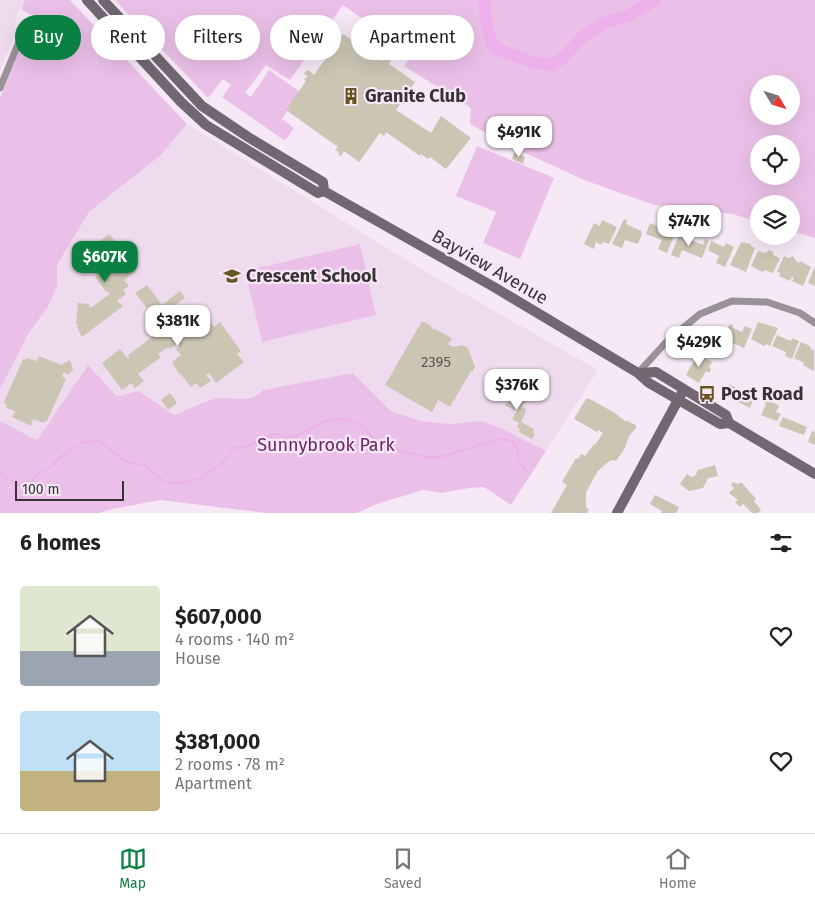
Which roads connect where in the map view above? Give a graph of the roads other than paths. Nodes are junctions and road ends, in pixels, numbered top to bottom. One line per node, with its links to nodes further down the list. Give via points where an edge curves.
1 (88, 0): 5 (main road, Bayview Avenue, via 206,125 318,193)
2 (103, 0): 5 (main road, Bayview Avenue, via 202,106 323,182)
3 (15, 51): 4 (street)
4 (0, 88)
5 (324, 191): 7 (main road, Bayview Avenue)
6 (815, 323): 7 (street, via 800,313 767,302 732,302 700,314 668,340)
7 (638, 373): 8 (main road, Bayview Avenue, via 656,372); 9 (main road, Bayview Avenue)
8 (684, 389): 9 (main road); 10 (main road, Bayview Avenue, via 726,415)
9 (679, 400): 10 (main road, Bayview Avenue, via 720,424); 12 (main road)
10 (728, 423): 11 (main road, Bayview Avenue)
11 (815, 474)
12 (617, 513)

